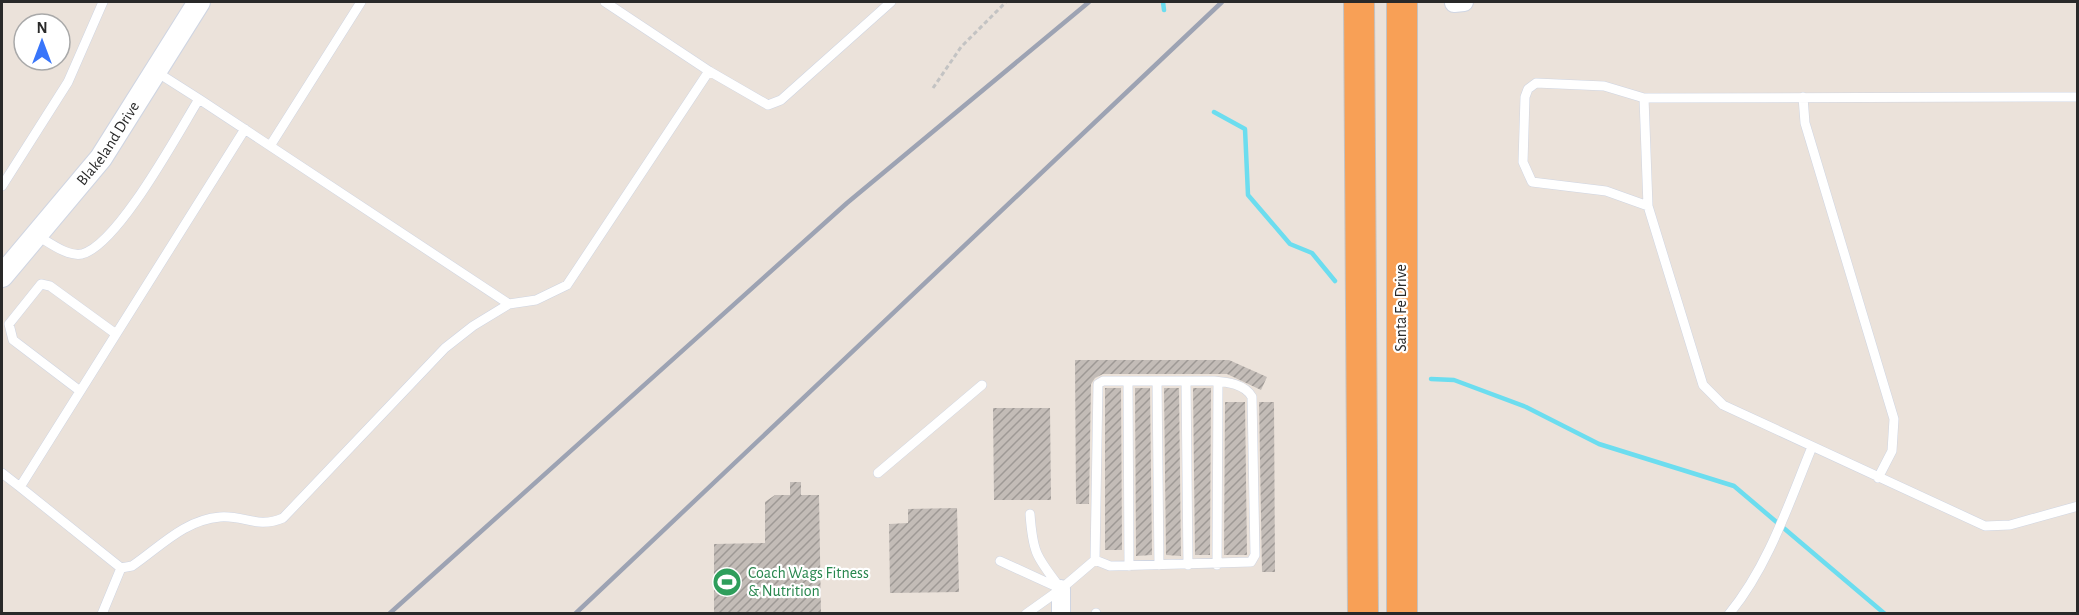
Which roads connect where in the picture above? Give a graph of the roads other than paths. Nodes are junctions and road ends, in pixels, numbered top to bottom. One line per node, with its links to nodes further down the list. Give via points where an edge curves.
1 (103, 2): 16 (lane, via 68,82)
2 (199, 2): 8 (street, Blakeland Drive)
3 (361, 2): 15 (lane)
4 (605, 2): 9 (lane)
5 (891, 2): 9 (lane, via 781,100 768,105)
6 (1359, 2): 47 (highway)
7 (1402, 2): 48 (highway, Santa Fe Drive)
8 (155, 71): 12 (lane); 18 (street, Blakeland Drive, via 100,158)
9 (709, 71): 20 (lane, via 567,285 536,300)
10 (1803, 97): 11 (lane); 13 (lane); 31 (lane, via 1805,123 1894,419 1892,451)
11 (2078, 97)
12 (199, 99): 14 (lane); 18 (lane, via 118,225 96,248 69,254)
13 (1644, 99): 17 (lane); 17 (lane, via 1604,86 1536,83 1525,97 1523,162 1532,182 1606,191)
14 (245, 129): 15 (lane); 21 (lane)
15 (270, 146): 20 (lane)
16 (2, 186)
17 (1648, 206): 28 (lane, via 1703,385 1723,405)
18 (36, 235): 19 (street, Blakeland Drive)
19 (2, 276)
20 (508, 304): 41 (lane, via 445,348 283,518 270,524 234,517 201,520 183,528 132,566)
21 (116, 334): 27 (lane); 27 (lane, via 50,286 41,284 9,324 13,340)
22 (1128, 381): 23 (lane); 35 (lane, via 1103,381 1097,388); 40 (lane)
23 (1157, 381): 24 (lane); 37 (lane)
24 (1186, 381): 25 (lane); 38 (lane)
25 (1218, 382): 39 (lane); 39 (lane, via 1246,389 1252,397 1255,555 1245,564)
26 (982, 385): 30 (lane)
27 (80, 391): 32 (lane)
28 (1812, 447): 31 (lane); 43 (lane, via 1767,549)
29 (2, 473): 32 (lane)
30 (878, 473)
31 (1878, 478): 33 (lane, via 1985,526 2010,525)
32 (20, 486): 41 (lane)
33 (2078, 506)
34 (1030, 514): 42 (lane, via 1032,546)
35 (1095, 560): 40 (lane, via 1110,566); 42 (lane)
36 (1000, 561): 42 (lane)
37 (1159, 565): 38 (lane); 40 (lane)
38 (1188, 565): 39 (lane)
39 (1217, 565)
40 (1129, 566)
41 (122, 568): 44 (lane)
42 (1061, 589): 45 (lane); 46 (street)
43 (1733, 612)
44 (102, 614)
45 (1026, 614)
46 (1061, 614)
47 (1363, 614)
48 (1402, 614)

